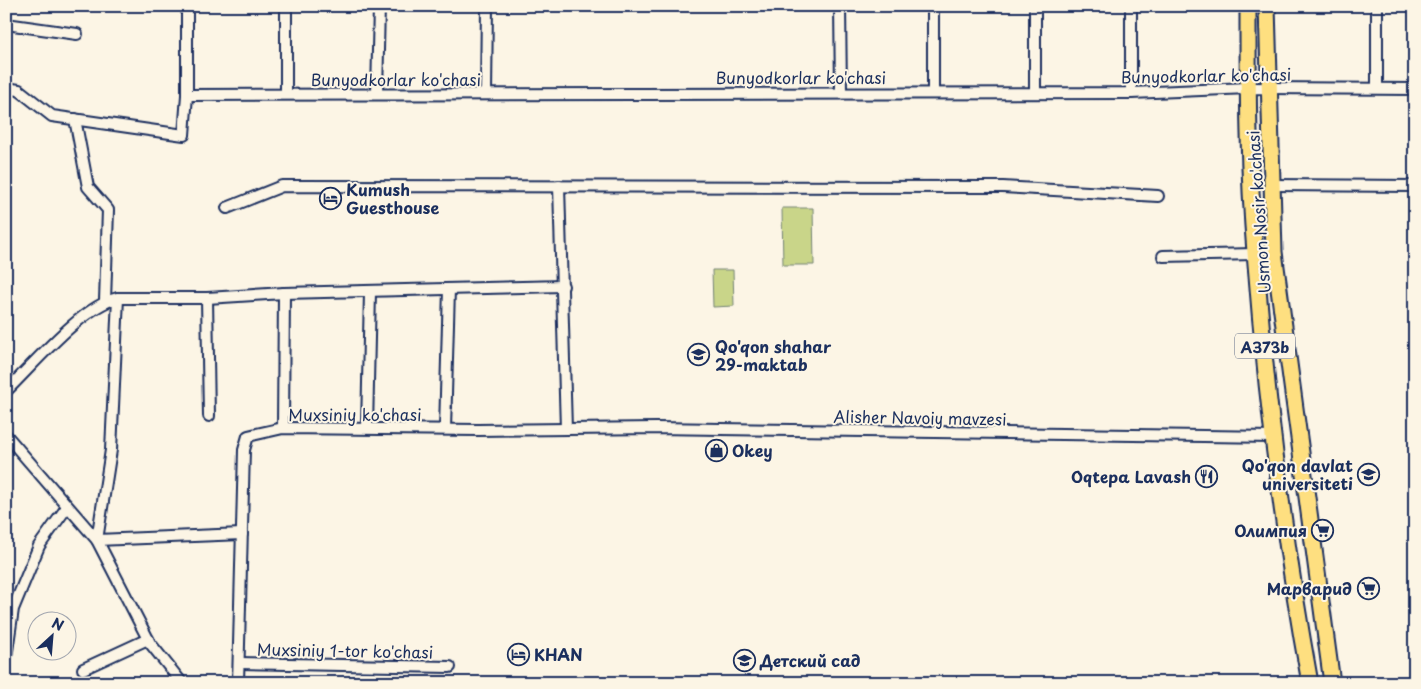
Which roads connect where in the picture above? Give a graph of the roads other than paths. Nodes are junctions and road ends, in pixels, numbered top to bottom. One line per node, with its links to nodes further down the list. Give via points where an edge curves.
1 (187, 6): 23 (street)
2 (286, 6): 24 (street)
3 (378, 6): 25 (street)
4 (486, 6): 26 (street)
5 (840, 6): 19 (street)
6 (933, 6): 20 (street)
7 (1035, 6): 21 (street)
8 (1130, 6): 22 (street)
9 (1248, 6): 15 (highway, Usmon Nosir ko'chasi / A373b)
10 (1268, 6): 16 (highway, Usmon Nosir ko'chasi / A373b)
11 (1377, 6): 17 (street)
12 (6, 24): 13 (street)
13 (77, 34)
14 (6, 88): 27 (street, via 19,90 52,116)
15 (1248, 88): 16 (street, Bunyodkorlar ko'chasi); 22 (street, Bunyodkorlar ko'chasi); 33 (highway, Usmon Nosir ko'chasi / A373b)
16 (1268, 88): 17 (street, Bunyodkorlar ko'chasi); 28 (highway, Usmon Nosir ko'chasi / A373b)
17 (1377, 88): 18 (street, Bunyodkorlar ko'chasi)
18 (1415, 89)
19 (841, 92): 20 (street, Bunyodkorlar ko'chasi); 26 (street, Bunyodkorlar ko'chasi)
20 (933, 92): 21 (street, Bunyodkorlar ko'chasi)
21 (1035, 92): 22 (street, Bunyodkorlar ko'chasi)
22 (1131, 93)
23 (187, 94): 24 (street, Bunyodkorlar ko'chasi); 27 (street, via 184,135)
24 (286, 94): 25 (street, Bunyodkorlar ko'chasi)
25 (378, 94): 26 (street, Bunyodkorlar ko'chasi)
26 (486, 94)
27 (75, 119): 41 (street, via 88,187 108,210)
28 (1271, 185): 30 (street); 63 (highway, Usmon Nosir ko'chasi / A373b, via 1274,252)
29 (559, 186): 31 (street, via 1003,187); 32 (street, via 282,186); 35 (street)
30 (1415, 186)
31 (1158, 196)
32 (227, 208)
33 (1255, 254): 34 (street); 49 (highway, Usmon Nosir ko'chasi / A373b)
34 (1163, 256)
35 (563, 286): 36 (street); 47 (street)
36 (449, 289): 37 (street); 46 (street)
37 (370, 292): 38 (street); 45 (street)
38 (284, 293): 40 (street); 44 (street)
39 (118, 298): 40 (street); 41 (street); 54 (street, via 111,450)
40 (207, 298): 43 (street)
41 (105, 301): 42 (street, via 83,316)
42 (6, 391)
43 (209, 416)
44 (282, 428): 45 (street, Muxsiniy ko'chasi); 53 (street, Muxsiniy ko'chasi, via 248,436 244,450)
45 (368, 428): 46 (street, Muxsiniy ko'chasi)
46 (445, 429): 47 (street, Muxsiniy ko'chasi)
47 (566, 429): 49 (street, Alisher Navoiy mavzesi)
48 (6, 435): 50 (street)
49 (1274, 437): 62 (highway, Usmon Nosir ko'chasi / A373b, via 1291,579)
50 (18, 451): 51 (street); 52 (street)
51 (6, 453)
52 (67, 507): 54 (street); 56 (street, via 40,546 13,609)
53 (242, 534): 54 (street); 57 (street, Muxsiniy ko'chasi)
54 (97, 540): 55 (street)
55 (148, 639): 59 (street); 60 (street)
56 (6, 658)
57 (240, 663): 58 (street, Muxsiniy 1-tor ko'chasi); 61 (street, Muxsiniy ko'chasi)
58 (450, 667)
59 (83, 669)
60 (182, 683)
61 (238, 683)
62 (1310, 683)
63 (1332, 683)

